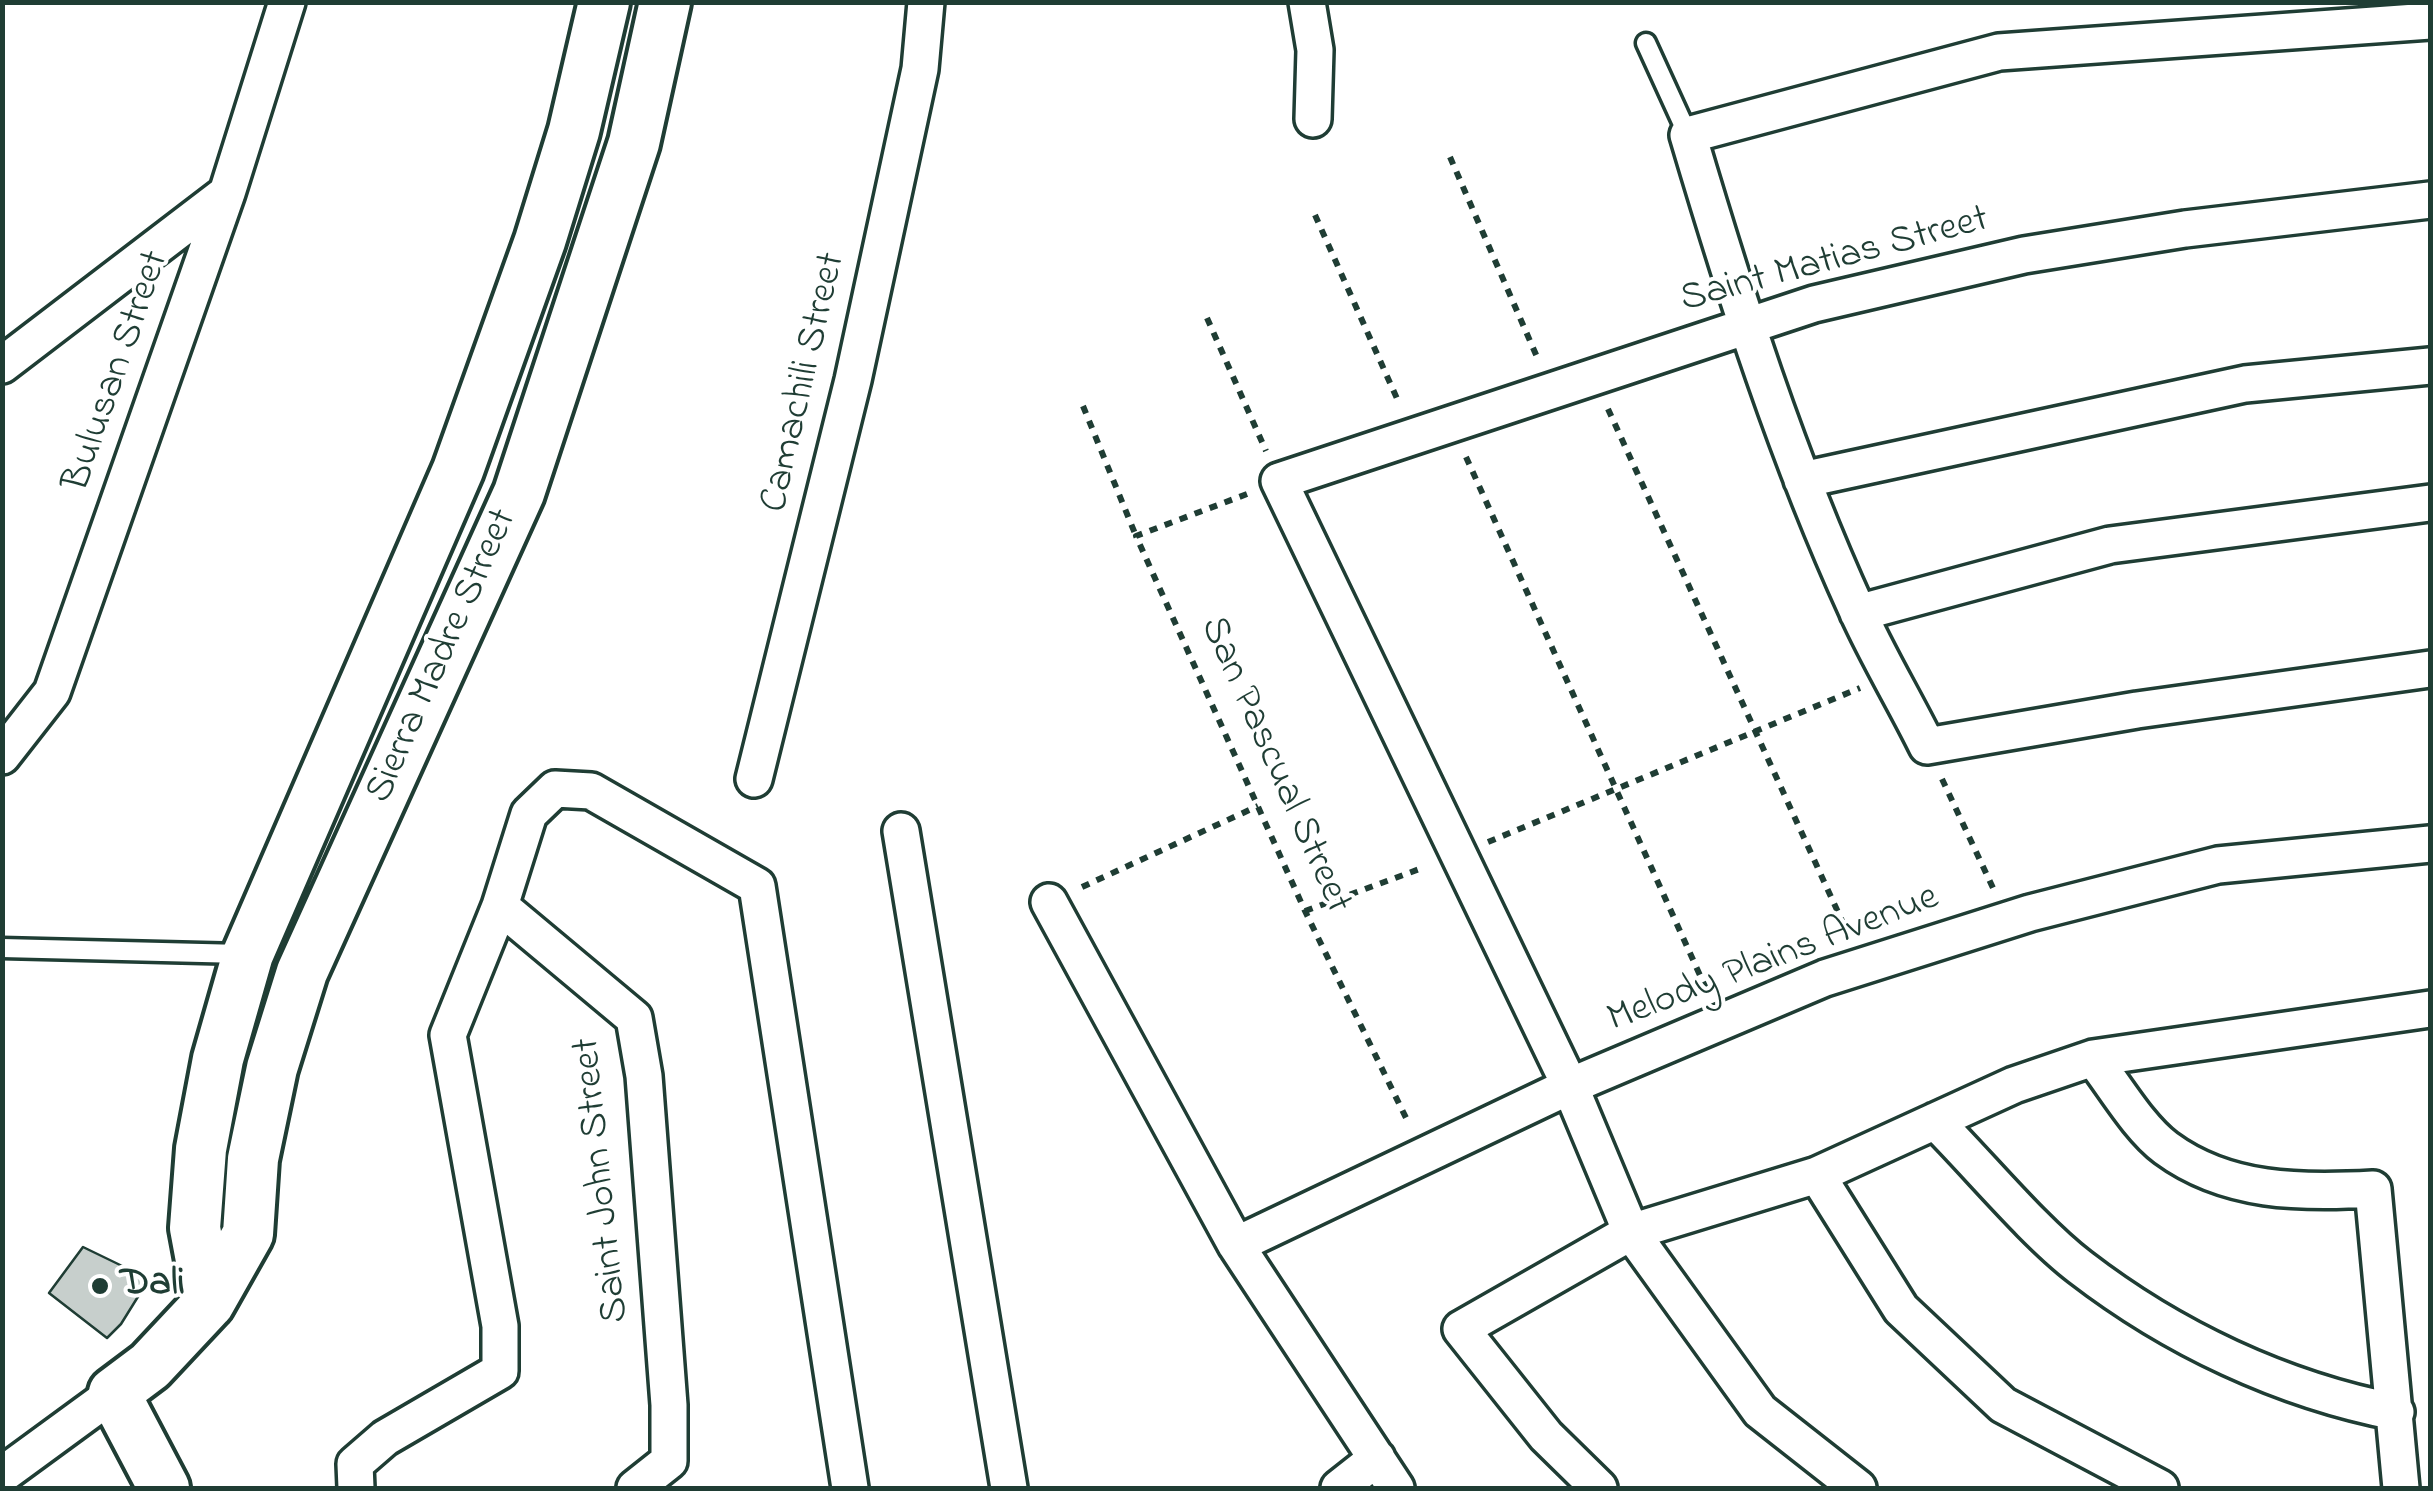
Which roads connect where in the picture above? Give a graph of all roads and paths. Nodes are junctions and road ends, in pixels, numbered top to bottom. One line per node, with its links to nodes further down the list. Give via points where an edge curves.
1 (288, 2): 11 (street, Bulusan Street)
2 (604, 2): 30 (main road, Sierra Madre Street, via 540,241 458,470)
3 (664, 2): 31 (main road, Sierra Madre Street, via 634,143 551,400 518,493)
4 (926, 2): 35 (street, Camachili Street, via 920,69 853,380)
5 (1308, 2): 8 (street)
6 (2430, 21): 9 (street, via 1999,52)
7 (1646, 43): 9 (lane)
8 (1313, 119)
9 (1688, 136): 15 (street)
10 (1450, 158): 19 (path)
11 (227, 194): 16 (street); 34 (street, Bulusan Street, via 52,692)
12 (2430, 200): 15 (street, Saint Matias Street, via 2024,255)
13 (1315, 216): 22 (path)
14 (1208, 318): 24 (path)
15 (1745, 325): 18 (street, Saint Matias Street); 23 (street)
16 (2, 364)
17 (2430, 366): 23 (street, via 2245,384)
18 (1592, 376): 19 (street, Saint Matias Street); 32 (path)
19 (1551, 391): 21 (street, Saint Matias Street)
20 (1083, 406): 26 (path, San Pascual Street)
21 (1451, 424): 22 (street, Saint Matias Street); 36 (path)
22 (1414, 436): 24 (street, Saint Matias Street)
23 (1802, 480): 27 (street)
24 (1279, 482): 26 (path); 40 (street)
25 (2430, 503): 27 (street, via 2110,545)
26 (1136, 536): 37 (path, San Pascual Street)
27 (1858, 613): 29 (street)
28 (2430, 669): 33 (street)
29 (1892, 675): 32 (path); 33 (street)
30 (366, 676): 31 (main road); 46 (main road, Sierra Madre Street)
31 (424, 702): 57 (main road, Sierra Madre Street, via 302,972 268,1086 253,1159 248,1234)
32 (1757, 732): 36 (path); 47 (path)
33 (1927, 746): 44 (path)
34 (2, 756)
35 (754, 779)
36 (1616, 791): 40 (path); 49 (path)
37 (1258, 806): 41 (path); 43 (path, San Pascual Street)
38 (901, 831): 66 (street)
39 (2430, 844): 44 (street, Melody Plains Avenue, via 2218,865)
40 (1457, 855): 43 (path); 51 (street)
41 (1049, 902): 56 (street)
42 (500, 906): 63 (street, via 448,1035 500,1326 500,1371 385,1438 355,1464); 64 (street, Saint John Street, via 634,1018 669,1406 669,1461); 65 (street, via 529,814 555,790 591,792 757,886)
43 (1305, 911): 53 (path, San Pascual Street)
44 (2008, 920): 47 (street, Melody Plains Avenue)
45 (2, 948): 46 (lane)
46 (248, 954): 57 (main road, Sierra Madre Street, via 201,1149 195,1228)
47 (1862, 966): 49 (street, Melody Plains Avenue)
48 (2430, 1010): 50 (street)
49 (1720, 1019): 51 (street, Melody Plains Avenue)
50 (2093, 1058): 52 (street, via 2014,1084); 59 (street, via 2164,1146 2229,1182 2322,1192 2373,1189)
51 (1570, 1086): 53 (street, Melody Plains Avenue); 55 (street)
52 (1935, 1121): 54 (street); 59 (street, via 2078,1266 2202,1346 2331,1400)
53 (1425, 1157): 56 (street, Melody Plains Avenue)
54 (1817, 1175): 55 (street); 71 (street, via 1901,1309 2003,1406)
55 (1631, 1232): 69 (street, via 1461,1330 1546,1436); 70 (street, via 1760,1411)
56 (1236, 1245): 60 (street)
57 (210, 1303): 58 (main road, Sierra Madre Street)
58 (114, 1393): 61 (street, Sierra Madre Street); 62 (main road)
59 (2396, 1412): 72 (street)
60 (1377, 1458): 67 (street); 68 (street)
61 (2, 1476)
62 (164, 1488)
63 (356, 1488)
64 (635, 1488)
65 (850, 1488)
66 (1009, 1488)
67 (1339, 1488)
68 (1396, 1488)
69 (1599, 1488)
70 (1858, 1488)
71 (2160, 1488)
72 (2401, 1488)

